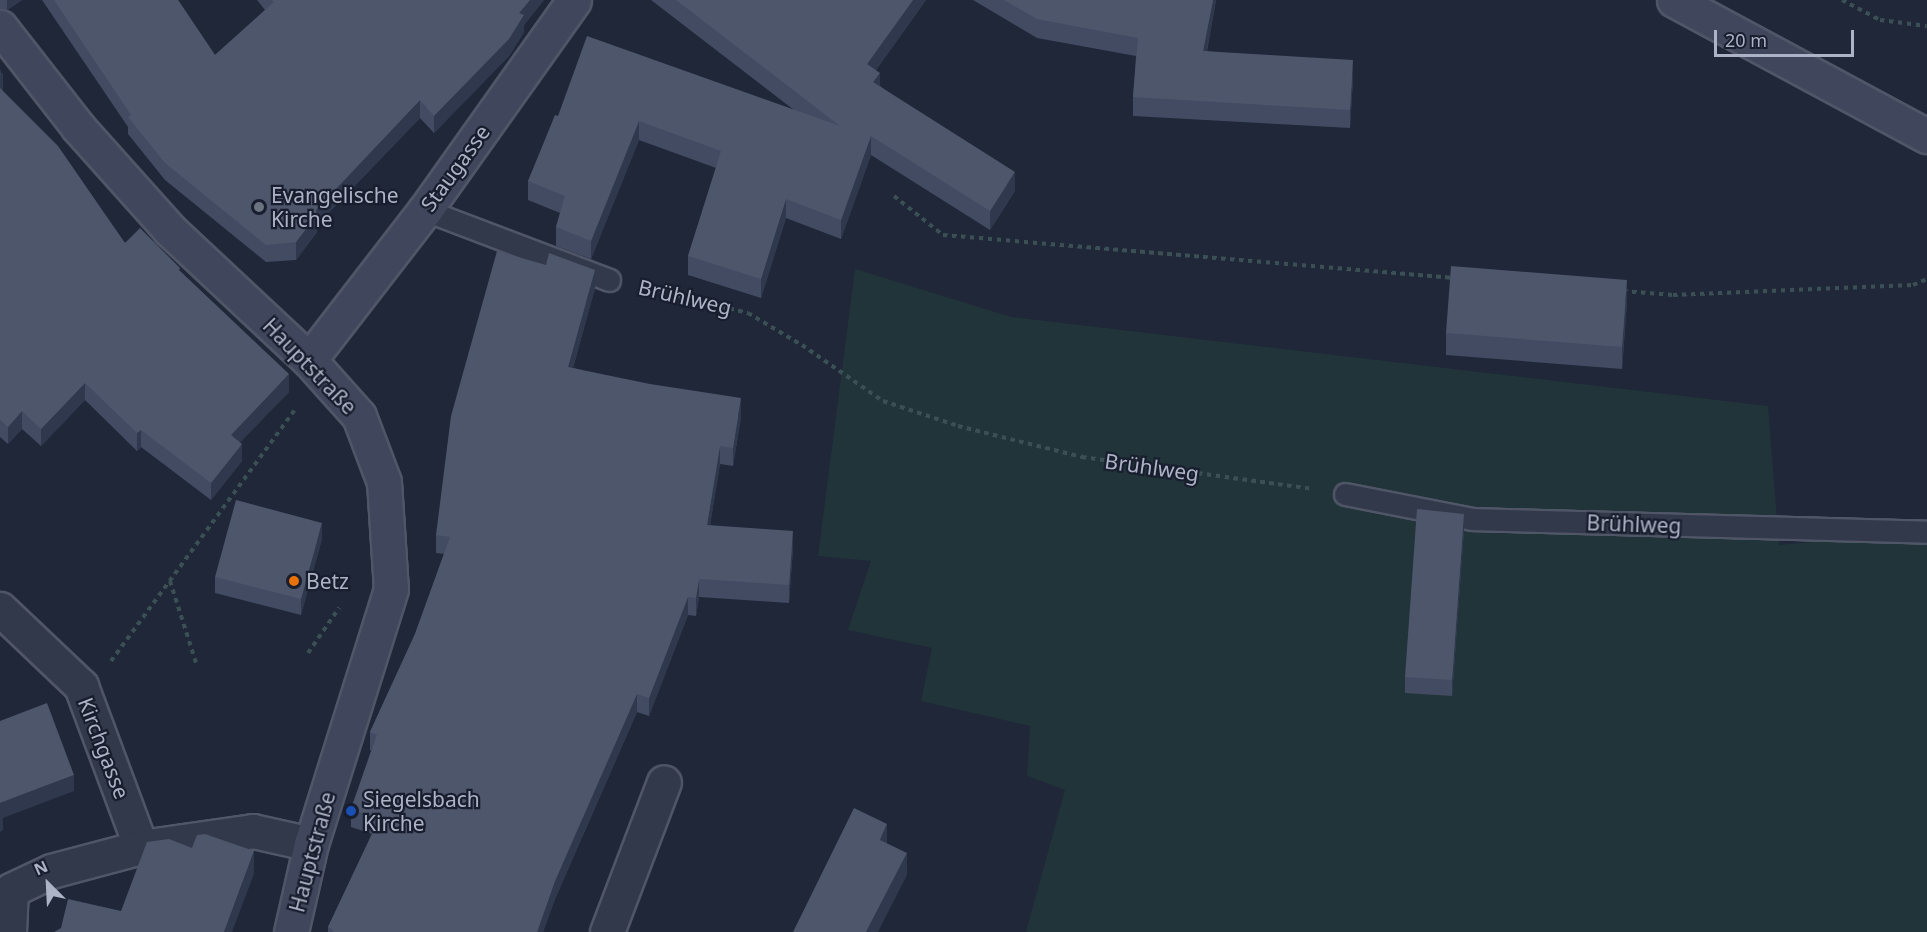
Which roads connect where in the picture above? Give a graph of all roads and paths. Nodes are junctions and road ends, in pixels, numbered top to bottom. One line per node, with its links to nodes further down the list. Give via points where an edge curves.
1 (574, 0): 8 (main road, Staugasse)
2 (1674, 0): 6 (main road)
3 (1842, 0): 4 (path, via 1880,20)
4 (1927, 26)
5 (0, 27): 13 (main road, Hauptstraße, via 78,127 170,230)
6 (1927, 136)
7 (894, 196): 9 (path, via 944,235)
8 (425, 210): 11 (lane, Brühlweg); 13 (main road, Staugasse)
9 (1462, 278)
10 (1927, 279): 12 (path, via 1913,285 1673,295)
11 (609, 280): 14 (path, Brühlweg, via 748,313 883,401 958,426 1082,457)
12 (1615, 290)
13 (315, 367): 16 (path); 23 (main road, Hauptstraße, via 359,416 384,482 391,589)
14 (1345, 494): 15 (lane, Brühlweg, via 1472,519)
15 (1927, 532)
16 (170, 580): 20 (path); 21 (path, via 103,672)
17 (343, 599): 19 (path)
18 (0, 609): 21 (street, Kirchgasse)
19 (308, 653)
20 (196, 663)
21 (81, 686): 24 (street, Kirchgasse)
22 (664, 782): 28 (street)
23 (311, 844): 24 (street, via 254,831); 27 (main road, Hauptstraße)
24 (141, 846): 25 (street, via 51,871)
25 (6, 889): 26 (street)
26 (9, 932)
27 (291, 932)
28 (607, 932)

